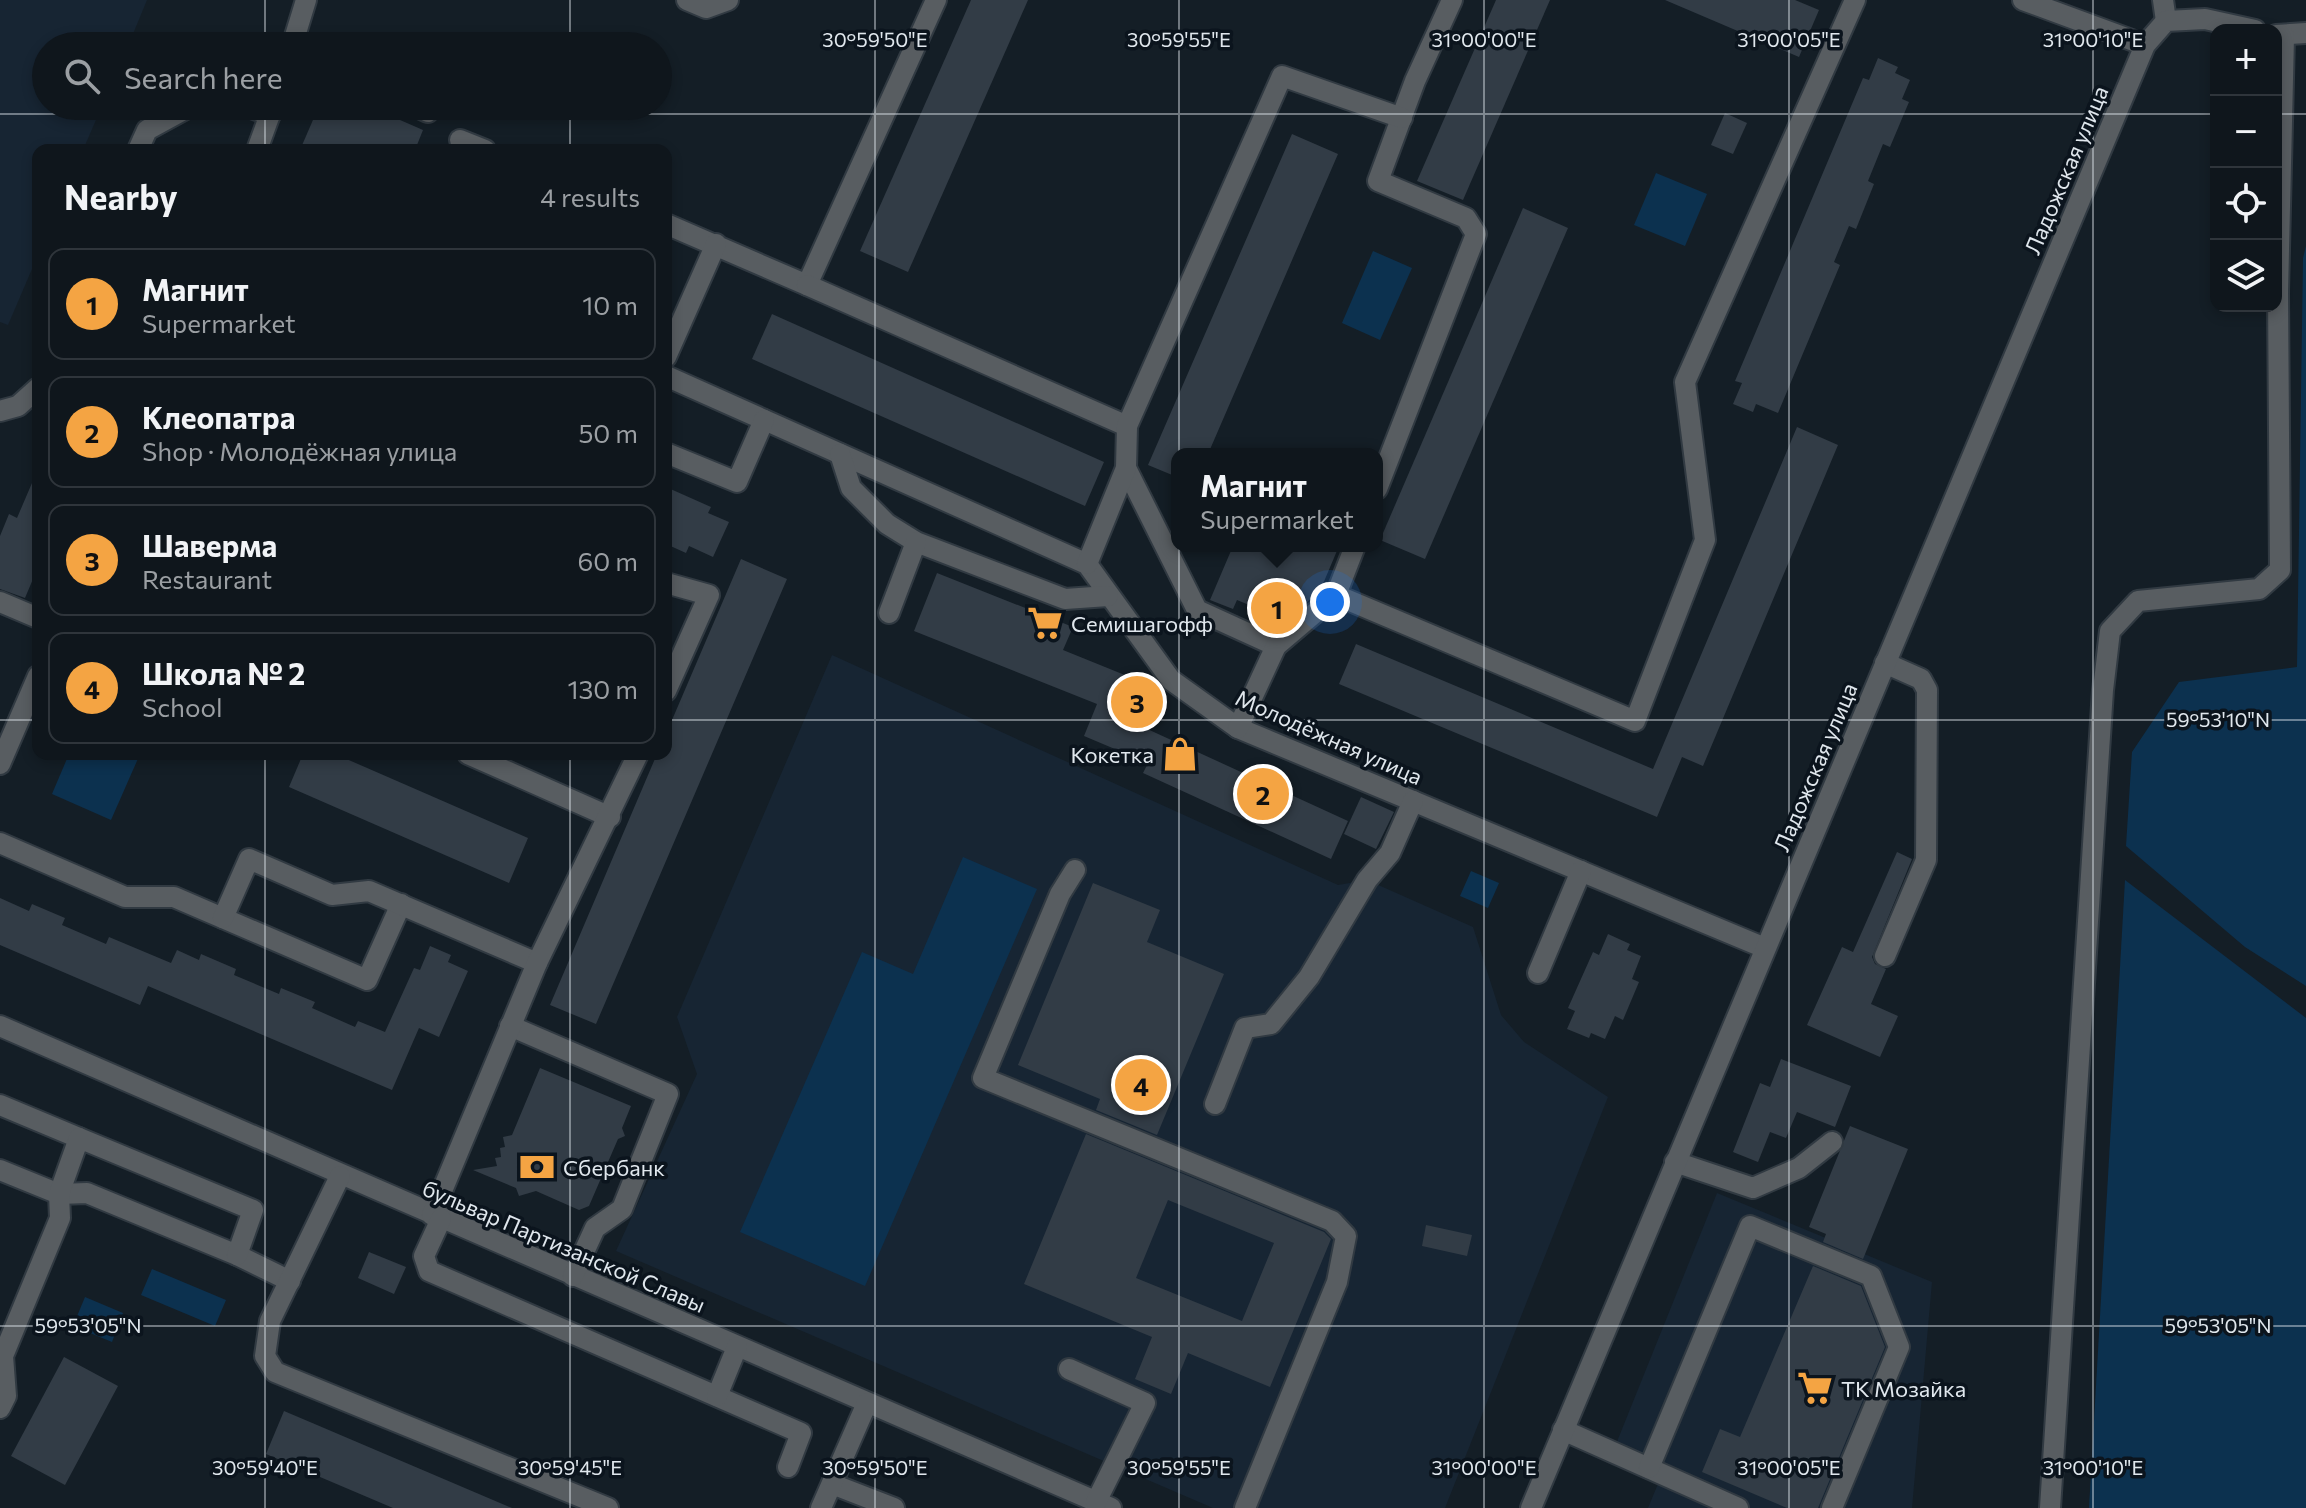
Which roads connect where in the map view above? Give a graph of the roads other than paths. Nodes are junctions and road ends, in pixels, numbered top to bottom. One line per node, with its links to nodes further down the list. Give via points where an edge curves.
1 (306, 0): 11 (street)
2 (687, 0): 3 (street, via 706,8)
3 (728, 0)
4 (936, 0): 25 (street)
5 (1452, 0): 16 (street)
6 (1855, 0): 40 (street, via 1685,382 1705,540 1635,721)
7 (2023, 0): 14 (street)
8 (2163, 0): 9 (street)
9 (2166, 21): 10 (street); 14 (street, Ладожская улица)
10 (2228, 24)
11 (296, 32)
12 (2306, 33): 13 (street)
13 (2282, 35)
14 (2145, 45): 46 (street, Ладожская улица)
15 (2280, 96): 97 (street, via 2280,570 2259,589 2138,601 2110,631)
16 (1402, 118): 31 (street, via 1282,76); 35 (street, via 1378,181 1466,218 1476,234)
17 (165, 120): 20 (street, via 147,130)
18 (268, 120): 21 (street)
19 (460, 140): 22 (street)
20 (141, 144)
21 (259, 144)
22 (470, 144)
23 (672, 226): 24 (street)
24 (716, 244): 25 (street); 26 (street)
25 (807, 285): 31 (street)
26 (672, 343)
27 (672, 379): 30 (street)
28 (32, 393): 29 (street, via 18,406)
29 (0, 411)
30 (764, 420): 32 (street); 33 (street, via 737,482)
31 (1127, 426): 34 (street)
32 (840, 454): 36 (street, via 851,488 887,524); 38 (street)
33 (672, 455)
34 (1126, 468): 38 (street); 45 (street, via 1197,610)
35 (1383, 474)
36 (916, 542): 41 (street, via 1065,599); 43 (street)
37 (1353, 552): 40 (street)
38 (1087, 564): 41 (street, Молодёжная улица)
39 (672, 585): 47 (street, via 709,595)
40 (1336, 595): 45 (street)
41 (1108, 596): 49 (street, Молодёжная улица, via 1171,680)
42 (0, 602): 44 (street)
43 (889, 613)
44 (32, 615)
45 (1276, 646): 49 (street)
46 (1885, 663): 60 (street, Ладожская улица); 61 (street, via 1921,679 1927,690 1926,860)
47 (672, 678)
48 (32, 690): 52 (street)
49 (1238, 728): 53 (street, Молодёжная улица)
50 (482, 760): 54 (street)
51 (635, 760): 54 (street)
52 (0, 764)
53 (1413, 801): 57 (street, Молодёжная улица); 66 (street, via 1390,853 1367,880 1309,977 1271,1024 1245,1028)
54 (610, 817): 62 (street)
55 (0, 843): 59 (street, via 125,897 174,897)
56 (1075, 870): 93 (street, via 1060,894 983,1078 1332,1221 1346,1236 1337,1282)
57 (1581, 871): 60 (street, Молодёжная улица); 63 (street)
58 (401, 904): 59 (street, via 369,891 332,895 249,859); 59 (street, via 367,980); 62 (street)
59 (223, 918)
60 (1765, 948): 70 (street, Ладожская улица)
61 (1885, 956)
62 (537, 963): 65 (street)
63 (1538, 973)
64 (0, 1026): 72 (street, бульвар Партизанской Славы)
65 (510, 1026): 74 (street); 76 (street, via 668,1094 622,1209 595,1228)
66 (1215, 1104)
67 (0, 1105): 68 (street)
68 (79, 1138): 73 (street); 75 (street, via 253,1210)
69 (1832, 1142): 70 (street, via 1799,1168 1753,1188)
70 (1675, 1162): 85 (street, Ладожская улица)
71 (0, 1170): 73 (street)
72 (340, 1176): 74 (street, бульвар Партизанской Славы); 77 (street)
73 (59, 1194): 75 (street, via 87,1193); 78 (street, via 60,1218)
74 (436, 1217): 76 (street, бульвар Партизанской Славы); 82 (street, via 424,1256 429,1271)
75 (237, 1255): 77 (street)
76 (573, 1276): 79 (street, бульвар Партизанской Славы)
77 (290, 1281): 90 (street, via 270,1321 265,1356 275,1372)
78 (6, 1334): 81 (street)
79 (737, 1347): 82 (street); 83 (street, бульвар Партизанской Славы)
80 (1069, 1369): 89 (street, via 1145,1403)
81 (2, 1379): 84 (street, via 6,1396)
82 (717, 1396): 86 (street, via 801,1433)
83 (867, 1403): 88 (street); 89 (street, бульвар Партизанской Славы)
84 (0, 1408)
85 (1563, 1430): 87 (street); 94 (street, Ладожская улица)
86 (788, 1467)
87 (1649, 1468): 95 (street); 96 (street, via 1750,1226 1871,1276 1899,1347)
88 (832, 1484): 91 (street); 92 (street)
89 (1103, 1505)
90 (608, 1508)
91 (821, 1508)
92 (894, 1508)
93 (1245, 1508)
94 (1531, 1508)
95 (1738, 1508)
96 (1832, 1508)
97 (2050, 1508)

